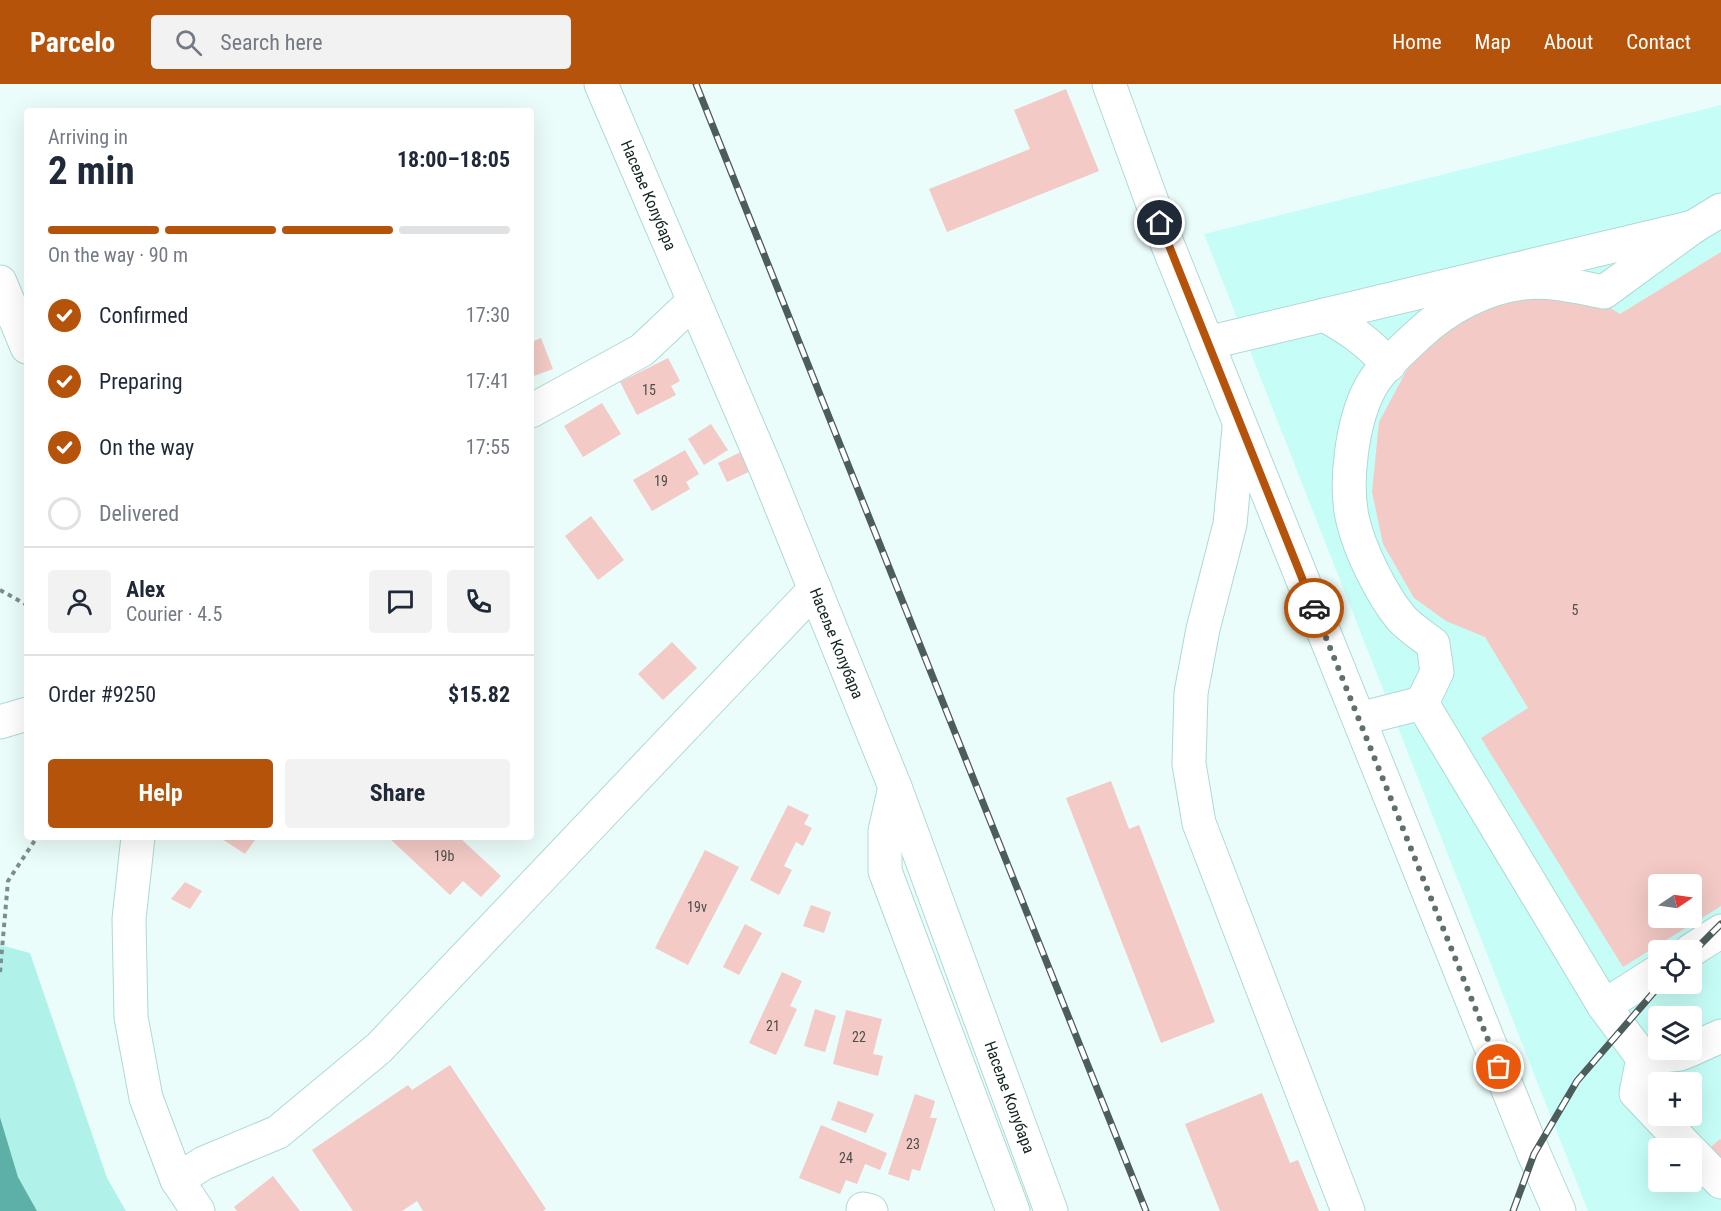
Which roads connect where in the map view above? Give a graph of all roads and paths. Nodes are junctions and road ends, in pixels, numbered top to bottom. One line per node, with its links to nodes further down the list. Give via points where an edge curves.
1 (601, 84): 6 (street, Насеље Колубара)
2 (1109, 84): 9 (street)
3 (1721, 210): 4 (street)
4 (1694, 227): 7 (street); 10 (street, via 1604,292 1564,284 1523,283 1483,293 1436,318)
5 (0, 282): 8 (street)
6 (694, 301): 11 (street, via 642,350); 13 (street, Насеље Колубара)
7 (1324, 315): 9 (street); 10 (street, via 1351,329)
8 (24, 340)
9 (1207, 343): 12 (street)
10 (1389, 365): 16 (street, via 1370,387 1356,428 1349,475 1353,521 1384,594 1402,620 1433,644 1437,672)
11 (534, 409)
12 (1239, 423): 18 (street); 39 (street, via 1230,524 1191,693 1189,764 1199,823)
13 (815, 589): 20 (street, Насеље Колубара); 34 (street, via 379,1048 278,1132 204,1163)
14 (0, 590): 15 (path)
15 (24, 603)
16 (1422, 703): 18 (street); 27 (street)
17 (24, 715): 19 (street)
18 (1359, 719): 40 (street)
19 (0, 722)
20 (895, 787): 37 (street, via 885,831 885,871); 38 (street, Насеље Колубара)
21 (35, 840): 25 (path, via 8,881)
22 (138, 840): 34 (street, via 129,919 130,1017 146,1098)
23 (1721, 931): 24 (street)
24 (1702, 943)
25 (0, 972)
26 (1648, 978): 27 (street)
27 (1604, 1006): 31 (street)
28 (1721, 1036): 29 (street)
29 (1702, 1045)
30 (1648, 1057): 31 (street)
31 (1643, 1058): 32 (street, via 1636,1092)
32 (1680, 1138)
33 (1702, 1162): 35 (street)
34 (177, 1180): 36 (street)
35 (1721, 1182)
36 (198, 1211)
37 (1013, 1211)
38 (1051, 1211)
39 (1348, 1211)
40 (1559, 1211)

